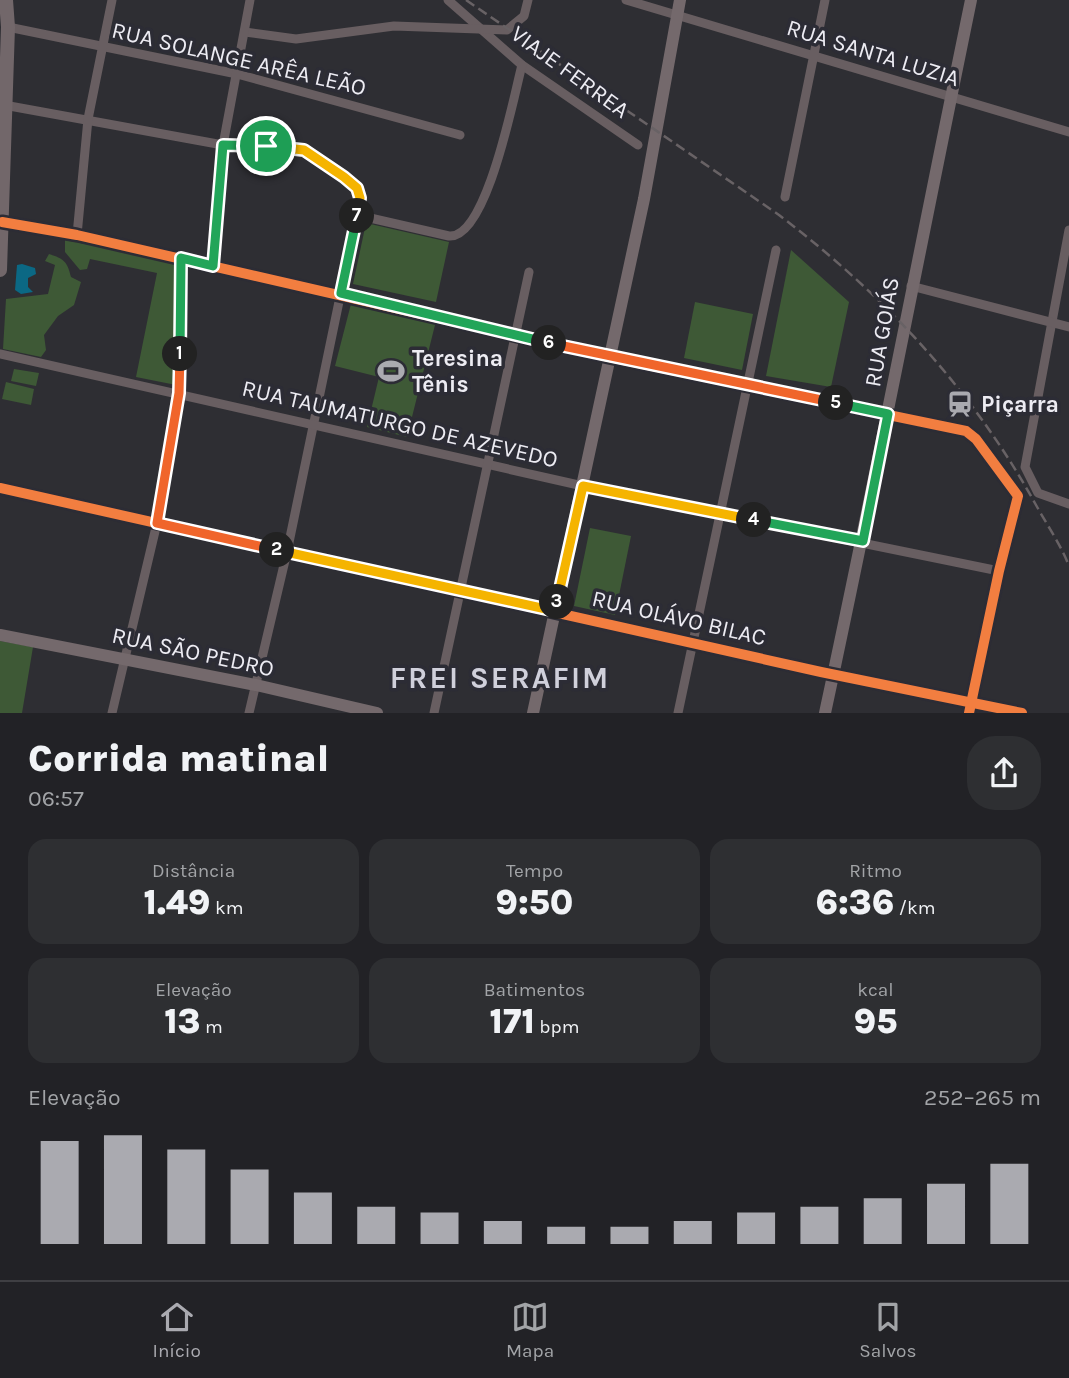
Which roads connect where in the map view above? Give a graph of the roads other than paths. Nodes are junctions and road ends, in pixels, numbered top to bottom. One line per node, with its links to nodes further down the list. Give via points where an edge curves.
1 (6, 0): 11 (main road)
2 (113, 0): 14 (street)
3 (250, 0): 13 (street)
4 (449, 0): 12 (street, VIAJE FERREA)
5 (528, 0): 12 (street, via 524,16 507,30)
6 (626, 0): 10 (street, RUA SANTA LUZIA)
7 (680, 0): 10 (street)
8 (825, 0): 15 (street)
9 (971, 0): 18 (street, RUA GOIÁS)
10 (677, 15): 15 (street, RUA SANTA LUZIA); 41 (street, via 644,199)
11 (8, 27): 14 (street, RUA SOLANGE ARÊA LEÃO); 19 (main road)
12 (484, 31): 13 (street, via 394,26 296,39); 16 (street, VIAJE FERREA)
13 (244, 32): 17 (street)
14 (102, 49): 17 (street, RUA SOLANGE ARÊA LEÃO); 20 (street)
15 (815, 55): 18 (street, RUA SANTA LUZIA); 25 (street)
16 (522, 65): 24 (street, VIAJE FERREA); 26 (street, via 490,186 458,235)
17 (237, 74): 22 (street, RUA SOLANGE ARÊA LEÃO); 23 (street)
18 (951, 96): 21 (street, RUA SANTA LUZIA); 35 (street, RUA GOIÁS)
19 (4, 106): 20 (street); 27 (main road)
20 (88, 119): 23 (street); 29 (street)
21 (1069, 132)
22 (460, 135)
23 (223, 145): 26 (street, via 304,150 357,188); 32 (street)
24 (638, 145)
25 (785, 197)
26 (357, 215): 36 (street)
27 (2, 222): 29 (street); 33 (main road)
28 (1069, 230): 37 (street)
29 (77, 235): 31 (street)
30 (776, 250): 42 (street)
31 (181, 258): 32 (street); 43 (street)
32 (213, 266): 36 (street)
33 (0, 270)
34 (529, 272): 39 (street)
35 (911, 286): 37 (street); 44 (street, RUA GOIÁS)
36 (341, 293): 39 (street); 45 (street)
37 (1050, 322): 38 (street); 49 (street, via 1025,455 1027,473 1043,496)
38 (1069, 327)
39 (514, 335): 41 (street); 46 (street)
40 (0, 354): 43 (street, RUA TAUMATURGO DE AZEVEDO)
41 (608, 357): 42 (street); 47 (street)
42 (747, 385): 44 (street); 50 (street)
43 (179, 393): 45 (street, RUA TAUMATURGO DE AZEVEDO); 51 (street)
44 (888, 414): 52 (street, RUA GOIÁS); 54 (street, via 972,434 1018,496)
45 (313, 424): 46 (street, RUA TAUMATURGO DE AZEVEDO); 53 (street)
46 (487, 464): 47 (street, RUA TAUMATURGO DE AZEVEDO); 55 (street)
47 (583, 486): 50 (street, RUA TAUMATURGO DE AZEVEDO); 56 (street)
48 (0, 488): 51 (street, RUA OLÁVO BILAC)
49 (1069, 504)
50 (720, 514): 52 (street, RUA TAUMATURGO DE AZEVEDO); 58 (street)
51 (157, 523): 53 (street, RUA OLÁVO BILAC); 59 (street)
52 (863, 541): 54 (street, RUA TAUMATURGO DE AZEVEDO); 60 (street, RUA GOIÁS)
53 (287, 552): 55 (street, RUA OLÁVO BILAC); 61 (street)
54 (999, 571): 62 (street)
55 (461, 591): 56 (street, RUA OLÁVO BILAC); 66 (street)
56 (555, 611): 58 (street, RUA OLÁVO BILAC); 67 (street)
57 (0, 635): 59 (street, RUA SÃO PEDRO)
58 (693, 643): 60 (street, RUA OLÁVO BILAC); 68 (street)
59 (125, 659): 61 (street, RUA SÃO PEDRO); 63 (street)
60 (834, 674): 62 (street, RUA OLÁVO BILAC); 69 (street, RUA GOIÁS)
61 (256, 685): 64 (street); 65 (street, RUA SÃO PEDRO)
62 (970, 708): 70 (street, RUA OLÁVO BILAC)
63 (112, 713)
64 (249, 713)
65 (376, 713)
66 (434, 713)
67 (533, 713)
68 (678, 713)
69 (825, 713)
70 (1022, 713)

